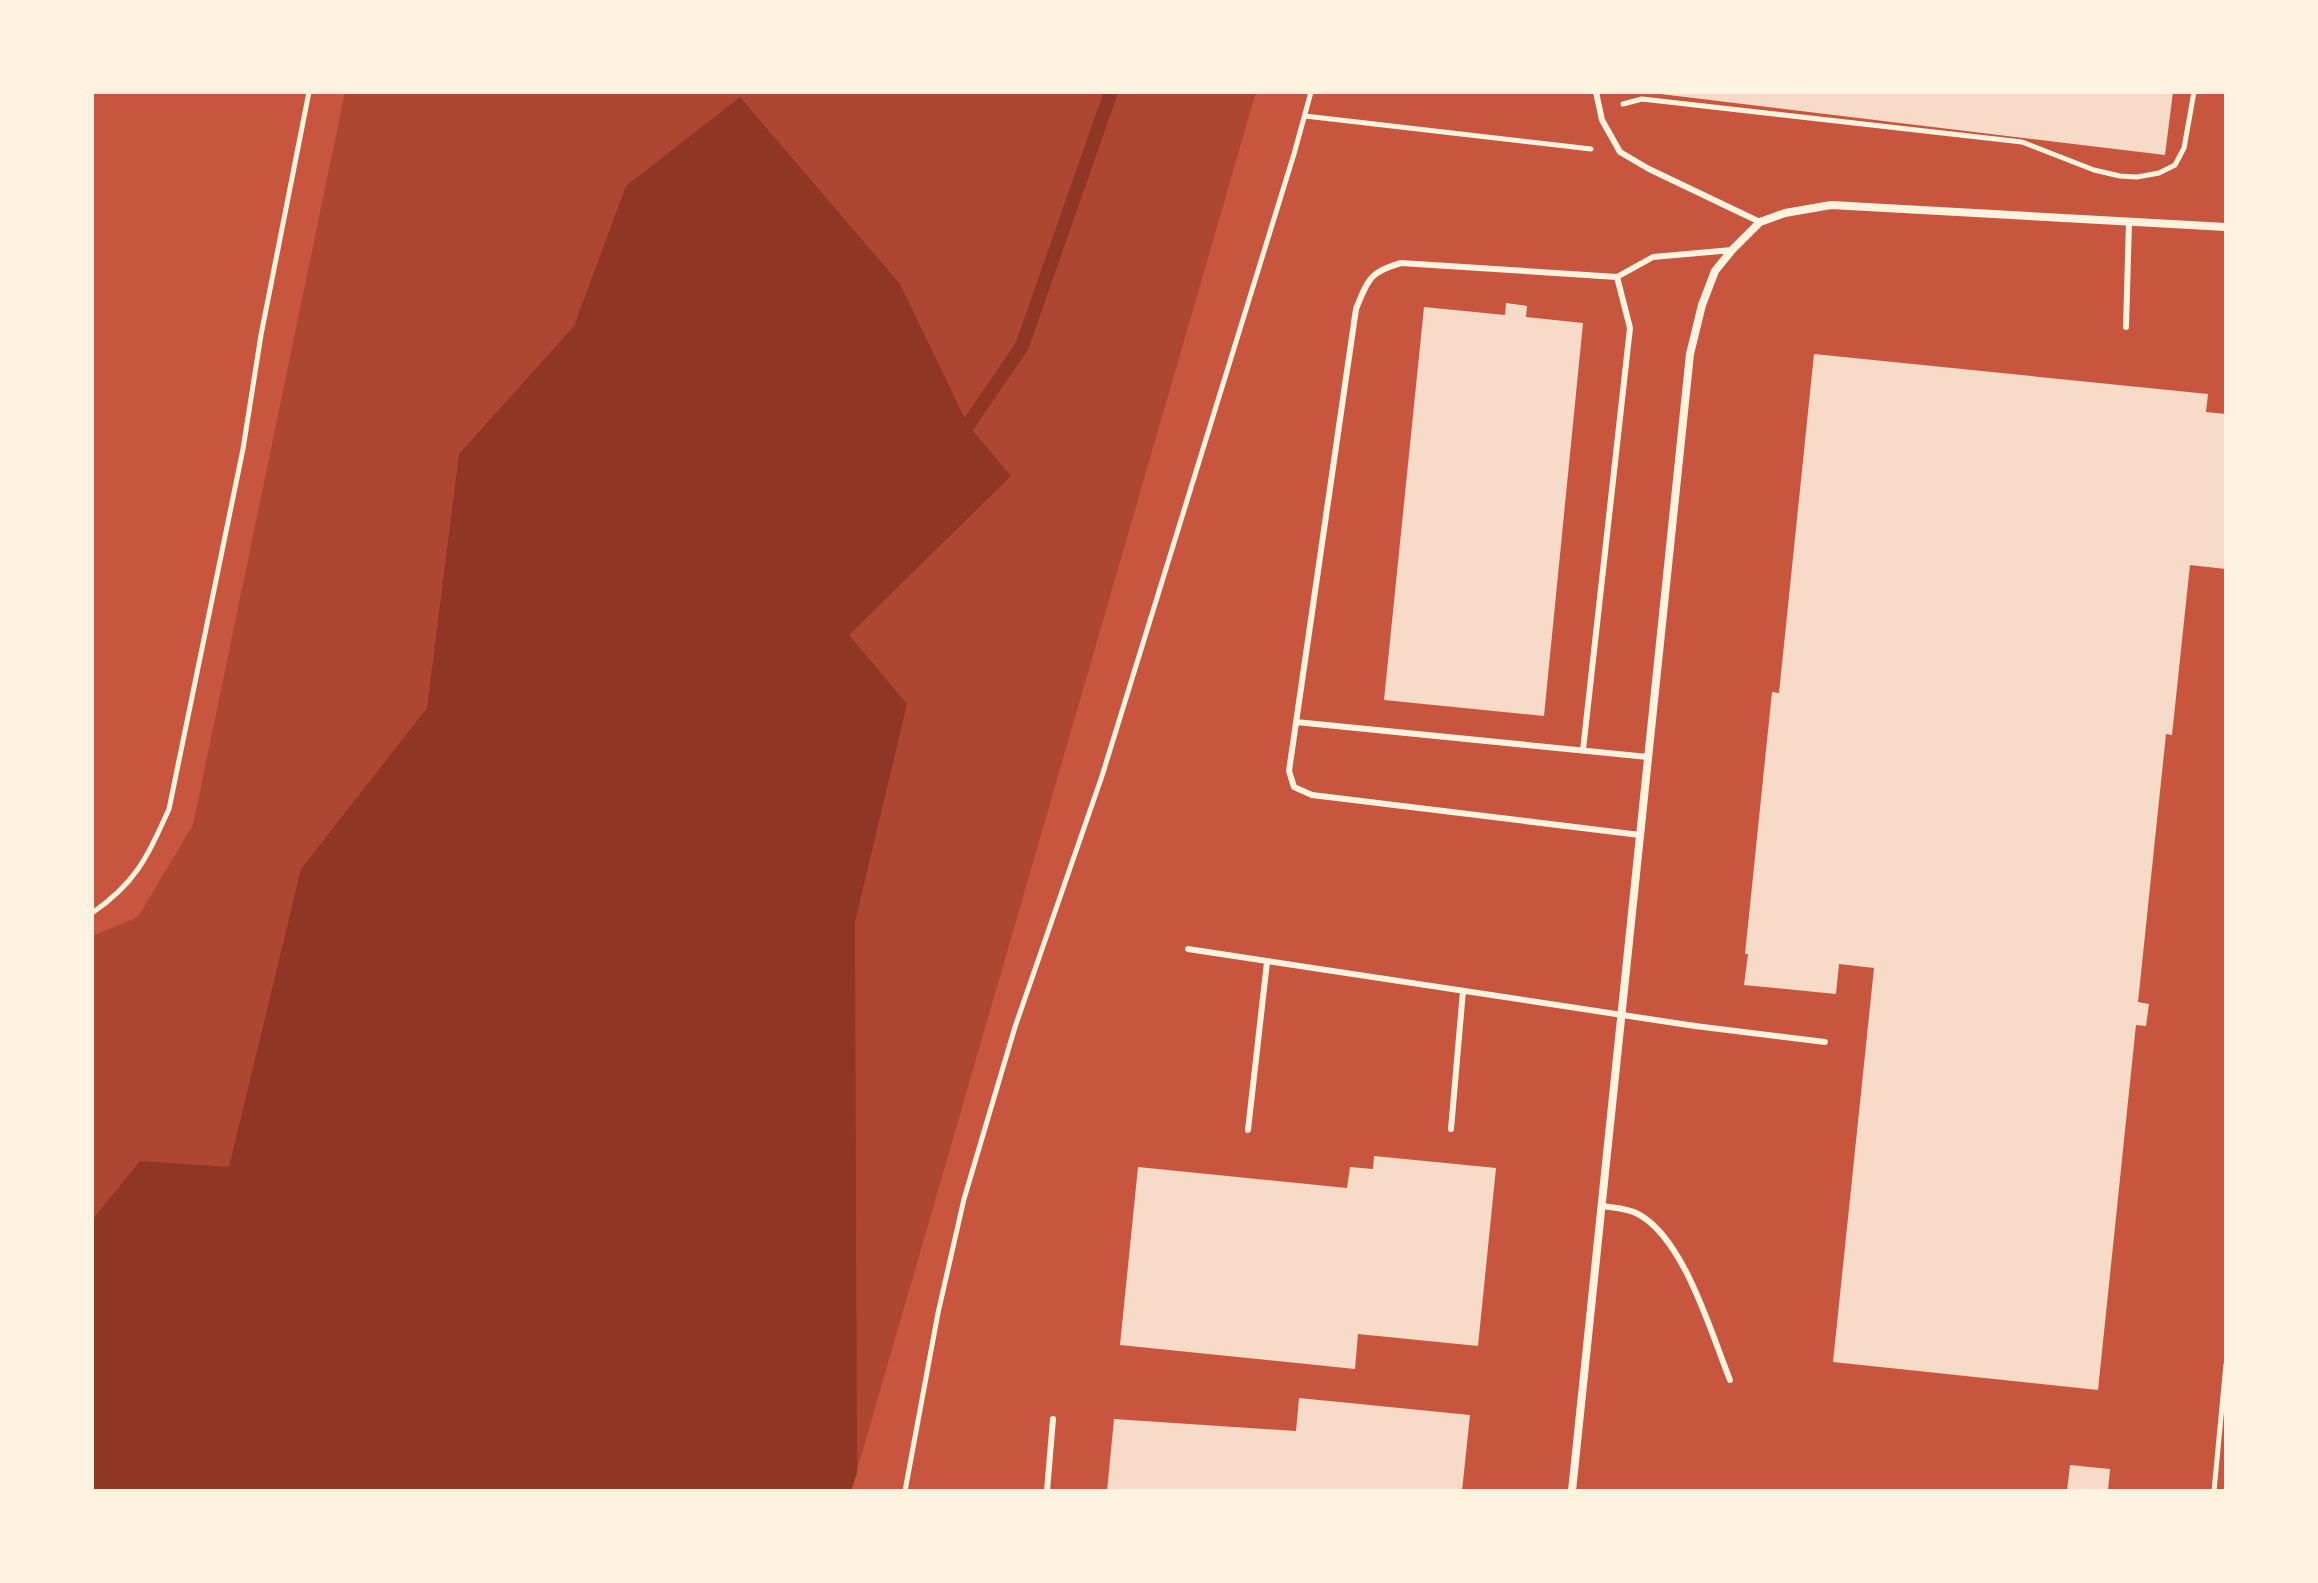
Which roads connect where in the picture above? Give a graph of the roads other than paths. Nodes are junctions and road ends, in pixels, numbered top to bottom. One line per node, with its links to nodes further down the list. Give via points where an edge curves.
1 (1596, 92): 2 (lane, via 1602,120 1620,152)
2 (1760, 222): 3 (street, via 1831,205); 5 (street)
3 (2129, 222): 4 (street); 7 (lane)
4 (2226, 227)
5 (1732, 250): 6 (lane, via 1653,257); 10 (street, via 1715,271 1690,354)
6 (1617, 277): 8 (lane, via 1401,263 1380,268 1367,282 1356,309); 9 (lane, via 1630,328)
7 (2126, 327)
8 (1296, 722): 9 (lane); 11 (lane, via 1289,771 1294,787 1312,795)
9 (1583, 750): 10 (lane)
10 (1648, 757): 11 (street)
11 (1640, 835): 15 (street)
12 (1188, 949): 13 (lane)
13 (1267, 962): 14 (lane); 18 (lane)
14 (1463, 991): 15 (lane); 17 (lane)
15 (1621, 1015): 16 (lane); 19 (street)
16 (1825, 1042)
17 (1451, 1129)
18 (1248, 1130)
19 (1602, 1206): 20 (lane, via 1638,1214 1680,1257); 23 (street)
20 (1730, 1380)
21 (1053, 1419): 22 (lane)
22 (1047, 1491)
23 (1572, 1491)

